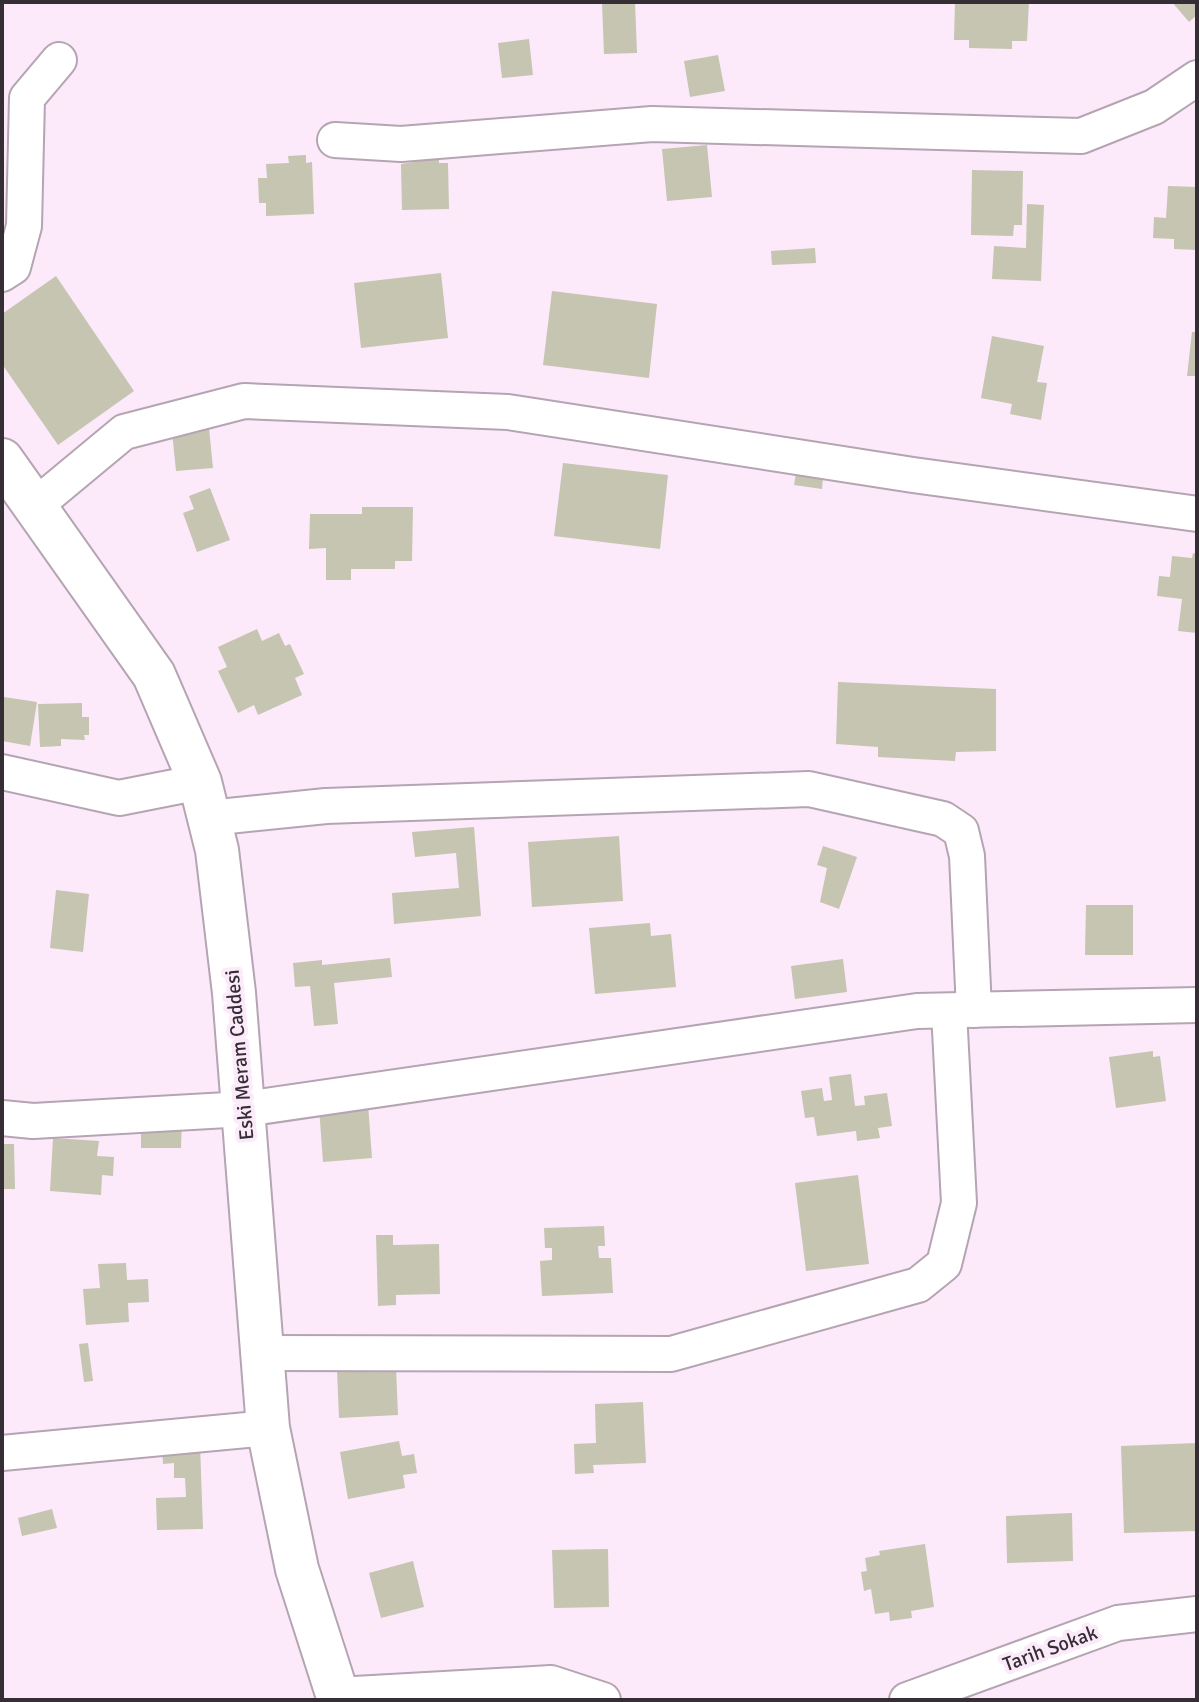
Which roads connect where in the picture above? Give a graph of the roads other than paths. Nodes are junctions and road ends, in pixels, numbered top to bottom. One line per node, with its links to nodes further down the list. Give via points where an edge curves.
1 (59, 60): 4 (street, via 27,98 24,226 13,267)
2 (1197, 78): 3 (street, via 1154,107 1081,136 652,124 401,144)
3 (335, 140)
4 (2, 274)
5 (2, 460): 6 (street, Eski Meram Caddesi)
6 (36, 505): 7 (street, via 124,432 244,401 508,412); 9 (street, Eski Meram Caddesi, via 154,675)
7 (1197, 514)
8 (2, 772): 9 (street, via 119,798)
9 (205, 800): 11 (street, via 326,806 809,789 943,819 961,831 967,856); 12 (street, Eski Meram Caddesi, via 217,850)
10 (1197, 1005): 11 (street)
11 (961, 1010): 12 (street, via 917,1011); 14 (street, via 959,1203 944,1264 918,1285 671,1354)
12 (245, 1109): 13 (street, via 33,1121); 14 (street, Eski Meram Caddesi)
13 (2, 1118)
14 (263, 1353): 15 (street, Eski Meram Caddesi)
15 (268, 1428): 16 (street); 18 (street, Eski Meram Caddesi, via 297,1569)
16 (2, 1453)
17 (1197, 1614): 20 (street, Tarih Sokak, via 1118,1623)
18 (338, 1698): 19 (street, via 551,1683)
19 (603, 1700)
20 (907, 1700)

